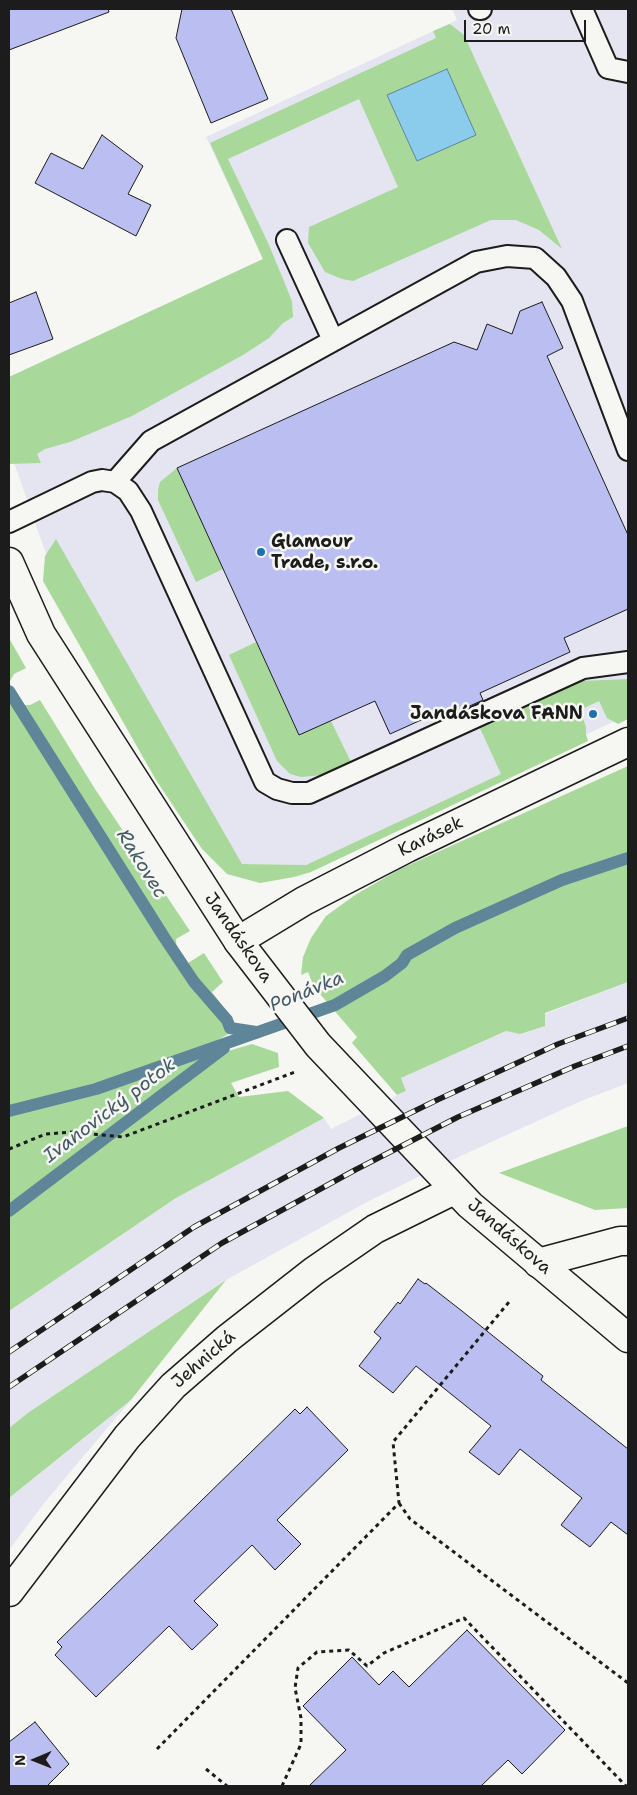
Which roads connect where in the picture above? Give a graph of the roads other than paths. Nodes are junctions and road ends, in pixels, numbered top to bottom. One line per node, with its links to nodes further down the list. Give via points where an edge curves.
1 (582, 9): 2 (lane, via 608,68)
2 (628, 72)
3 (287, 240): 4 (lane)
4 (333, 340): 5 (lane, via 476,262 507,256 535,258 556,277 572,301); 6 (lane, via 151,441)
5 (628, 450)
6 (114, 482): 7 (lane, via 92,482); 9 (lane, via 128,491 141,510 265,782 277,789 309,793 583,668)
7 (9, 522)
8 (9, 562): 11 (street, Jandáskova, via 41,634)
9 (628, 662)
10 (628, 742): 11 (street, Karásek, via 407,848 304,901)
11 (238, 941): 12 (street, Jandáskova, via 322,1050)
12 (454, 1190): 14 (street, Jandáskova); 16 (street, Jehnická, via 375,1229 314,1271 173,1386 127,1437)
13 (628, 1241): 14 (street)
14 (538, 1263): 15 (street, Jandáskova)
15 (628, 1338)
16 (9, 1592)

